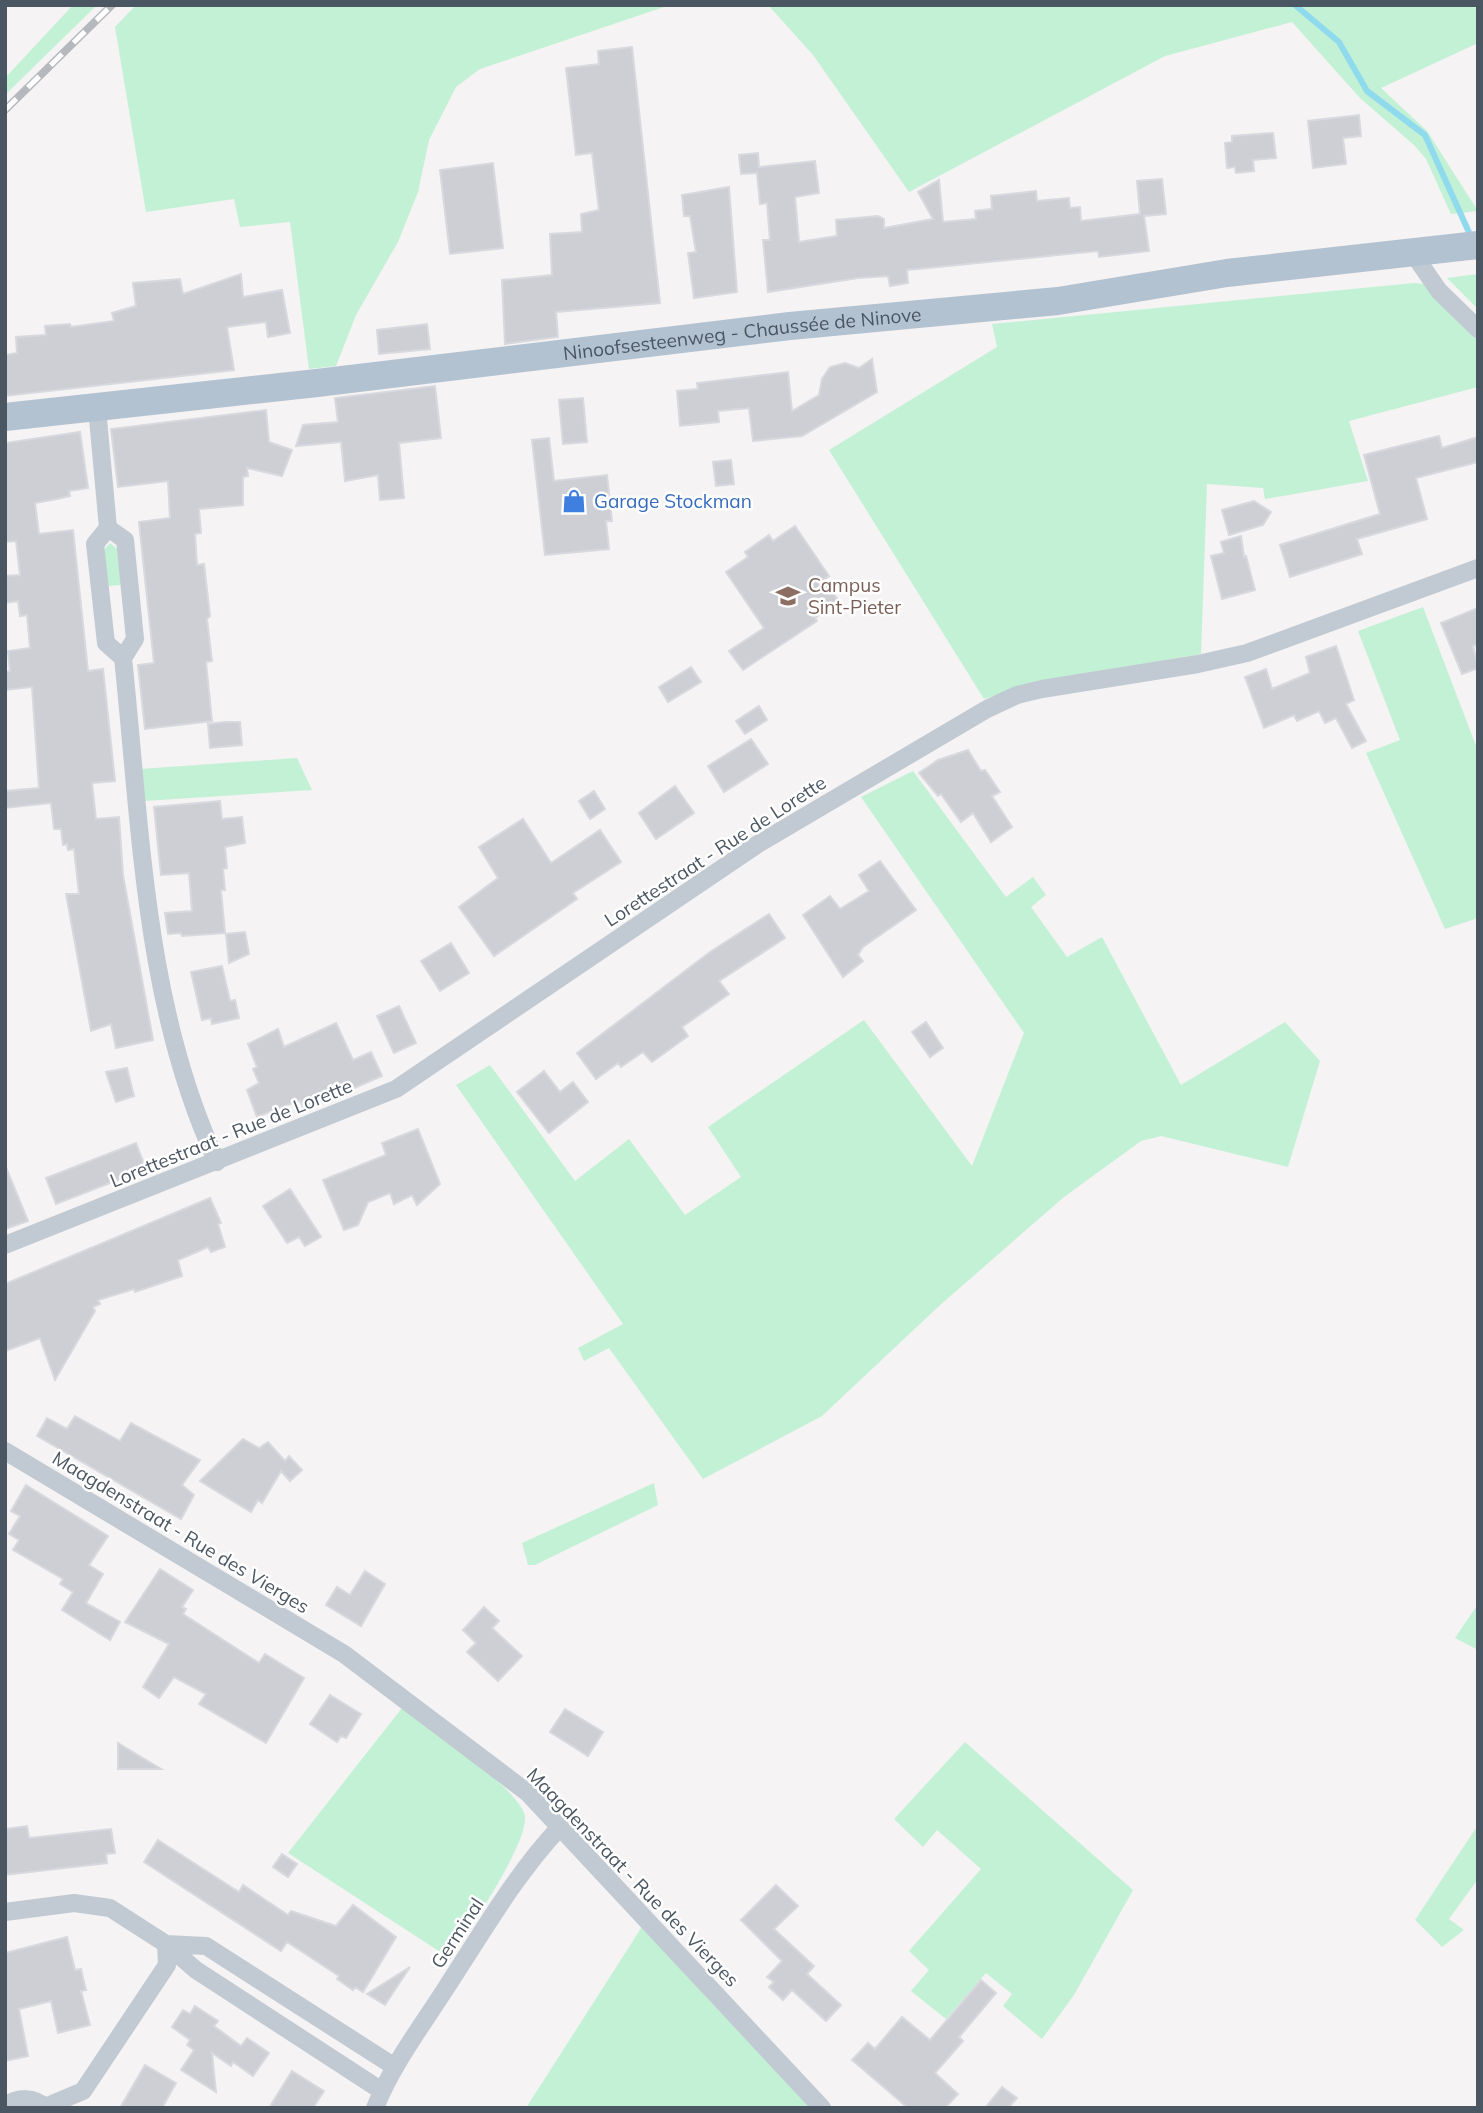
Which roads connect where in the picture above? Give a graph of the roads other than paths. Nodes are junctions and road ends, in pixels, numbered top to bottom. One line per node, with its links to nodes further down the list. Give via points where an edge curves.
1 (1470, 246): 2 (main road, Ninoofsesteenweg - Chaussée de Ninove)
2 (1412, 252): 3 (street, via 1439,291); 4 (main road, Ninoofsesteenweg - Chaussée de Ninove, via 1227,273 1058,301 790,326)
3 (1478, 330)
4 (97, 408): 5 (main road, Ninoofsesteenweg - Chaussée de Ninove); 6 (street)
5 (5, 417)
6 (108, 528): 8 (street, via 125,540 135,639); 8 (street, via 95,544 106,643)
7 (1478, 568): 9 (street, Lorettestraat - Rue de Lorette, via 1247,653 1042,689 987,709 758,844 411,1081)
8 (123, 658): 9 (street, via 163,992 172,1035)
9 (217, 1161): 10 (street, Lorettestraat - Rue de Lorette)
10 (5, 1245)
11 (5, 1451): 12 (street, Maagdenstraat - Rue des Vierges, via 344,1654 528,1793)
12 (560, 1827): 15 (street, Germinal, via 521,1874); 20 (street, Maagdenstraat - Rue des Vierges)
13 (5, 1912): 14 (street, via 74,1903 110,1908)
14 (166, 1944): 15 (street, via 206,1946); 16 (street, via 196,1970); 18 (street, via 167,1965 83,2091)
15 (395, 2067): 16 (street, Germinal)
16 (382, 2091): 19 (street, Germinal)
17 (5, 2106): 18 (street, via 30,2099)
18 (46, 2107)
19 (375, 2108)
20 (822, 2108)

